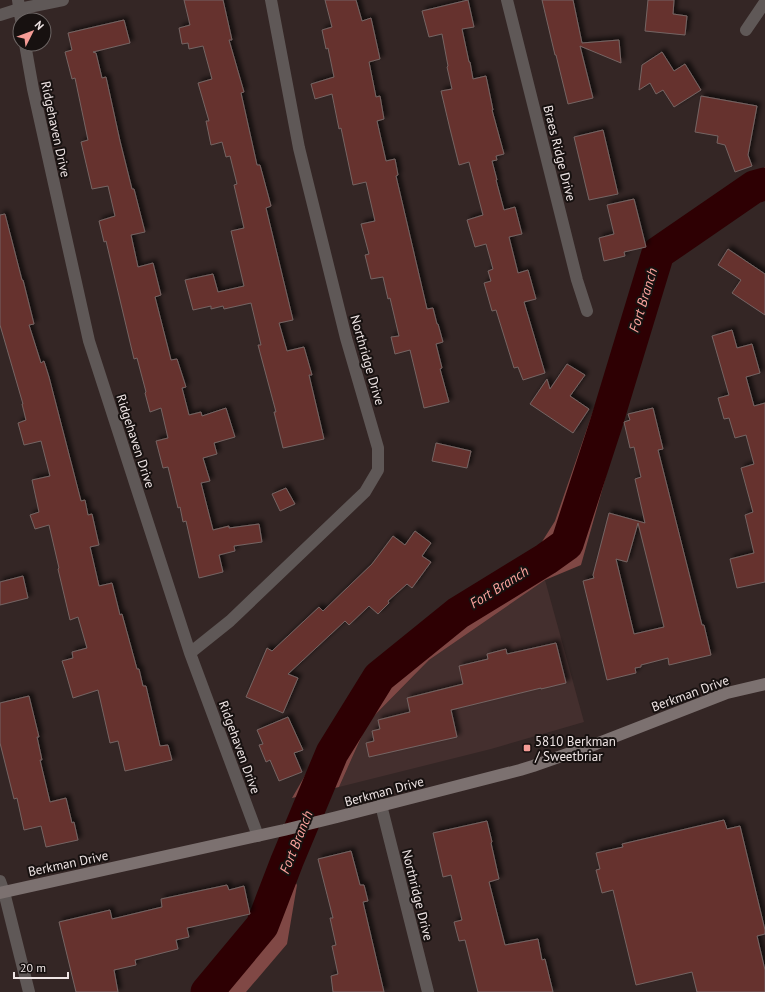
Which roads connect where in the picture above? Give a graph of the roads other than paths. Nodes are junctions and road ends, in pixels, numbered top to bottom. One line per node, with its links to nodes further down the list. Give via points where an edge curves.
1 (63, 0): 5 (street)
2 (271, 0): 10 (street, Northridge Drive, via 299,148 346,338 378,448 378,470 365,492 230,622)
3 (507, 0): 9 (street, Braes Ridge Drive)
4 (765, 2): 7 (street)
5 (19, 10): 6 (street)
6 (0, 15)
7 (746, 30)
8 (26, 52): 10 (street, Ridgehaven Drive, via 89,341)
9 (587, 311)
10 (190, 653): 13 (street, Ridgehaven Drive)
11 (765, 684): 12 (street, Berkman Drive, via 727,693 533,766)
12 (381, 805): 13 (street, Berkman Drive); 16 (street, Northridge Drive)
13 (258, 836): 14 (street, Berkman Drive)
14 (1, 889): 15 (street)
15 (29, 992)
16 (428, 992)

